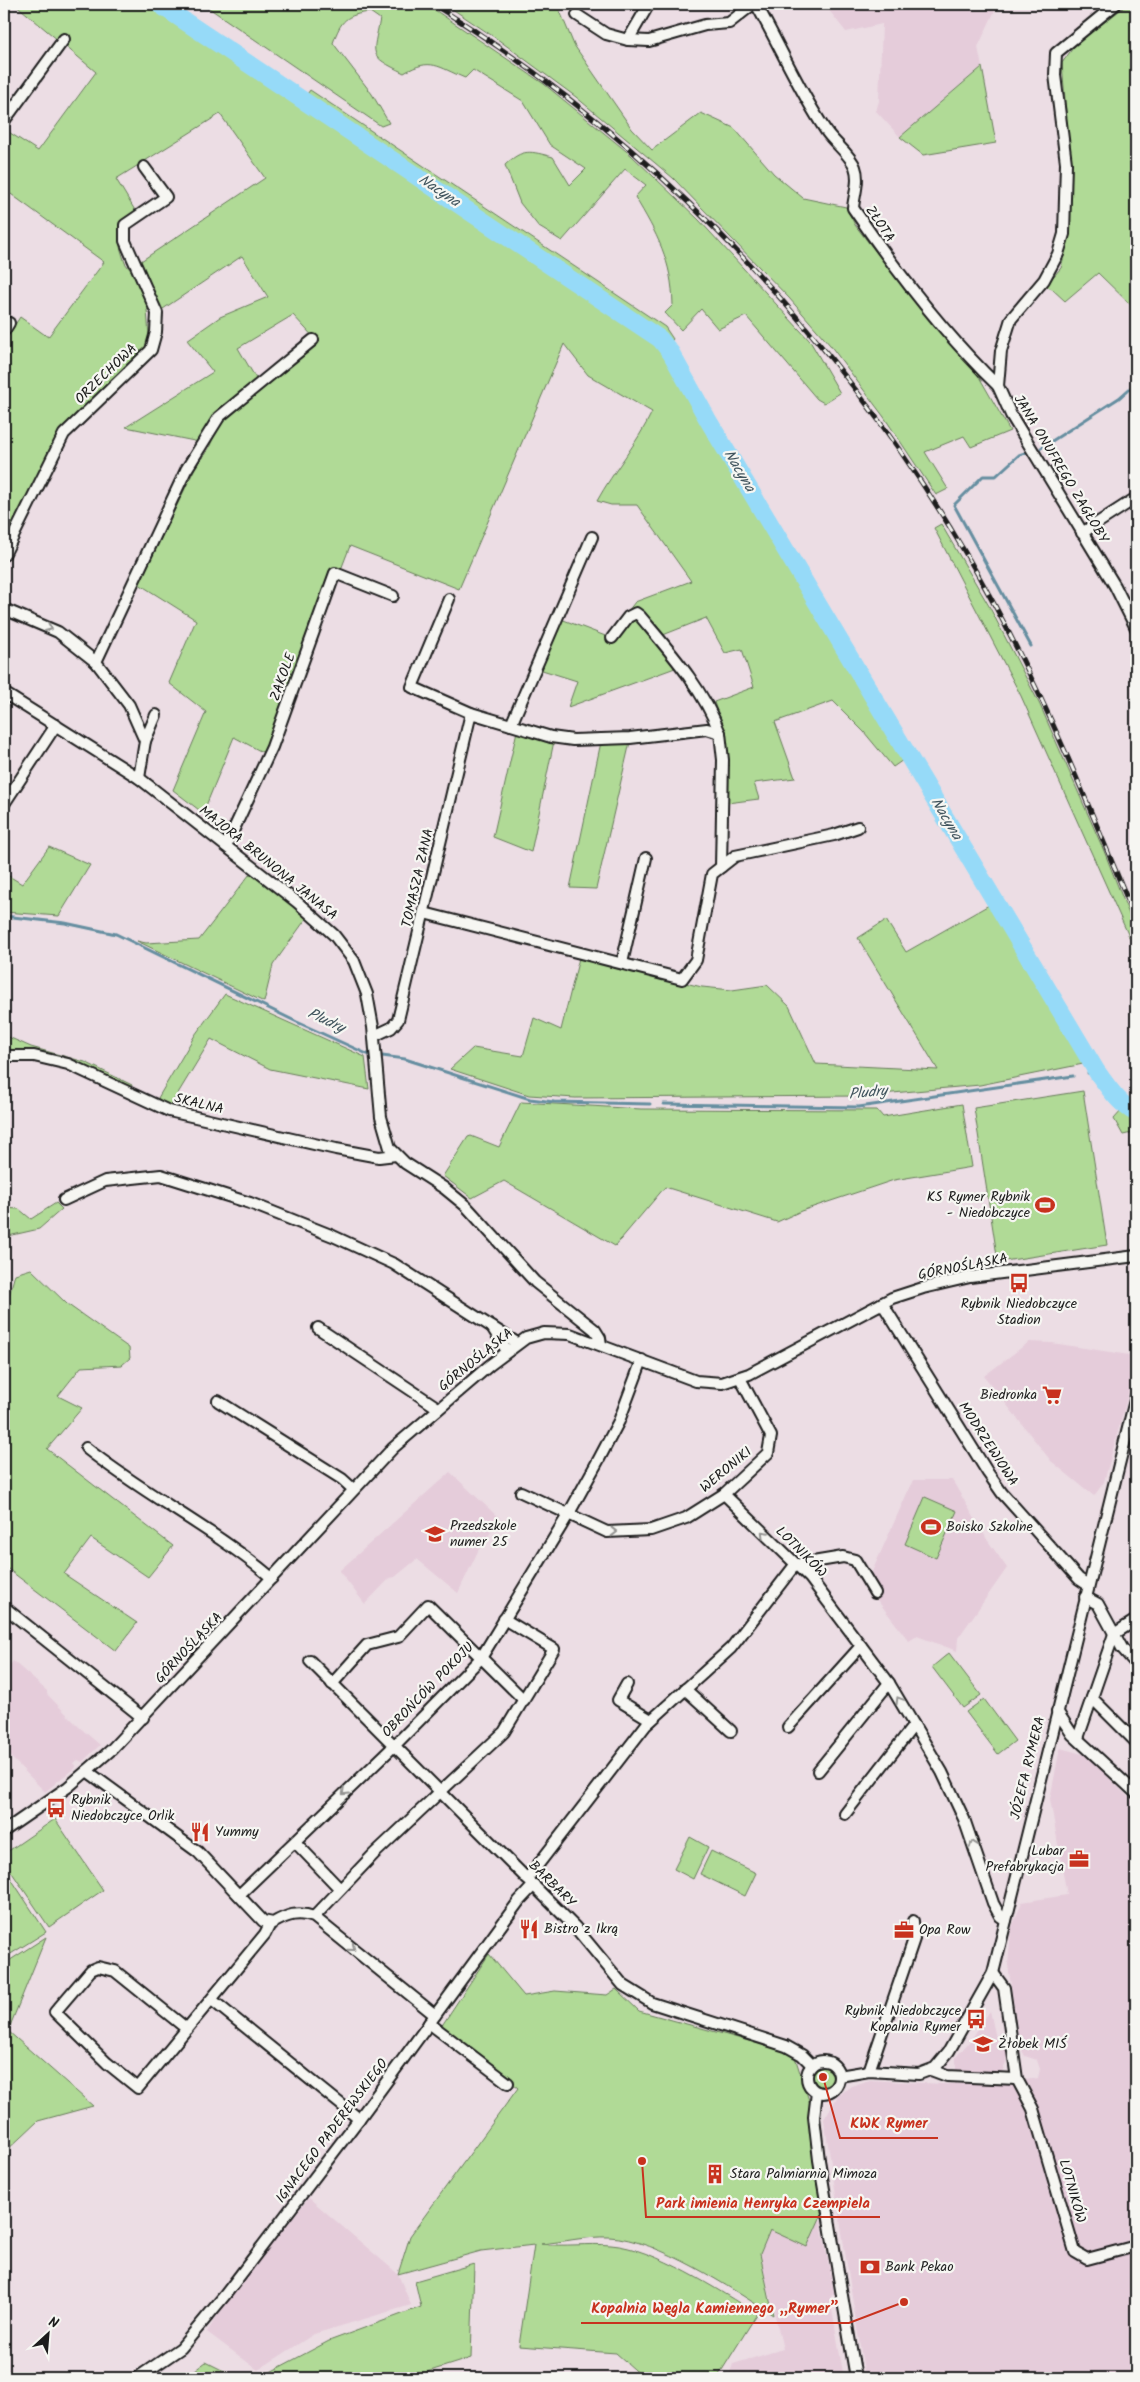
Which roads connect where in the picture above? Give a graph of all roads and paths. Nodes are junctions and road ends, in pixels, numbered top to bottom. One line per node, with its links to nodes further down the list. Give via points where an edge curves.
1 (649, 4): 6 (street)
2 (754, 4): 6 (street, ZŁOTA, via 729,23 705,25 649,41); 10 (street, ZŁOTA, via 797,86 810,101 826,131 855,166 858,178 853,208 891,264 976,365)
3 (1116, 4): 10 (street, JANA ONUFREGO ZAGŁOBY, via 1056,53 1055,75 1066,163 1064,234 1044,280 1010,319 1001,351)
4 (577, 14): 6 (street, ZŁOTA, via 606,34)
5 (64, 39): 7 (street)
6 (628, 40)
7 (4, 121)
8 (144, 167): 14 (street, ORZECHOWA, via 166,197 126,226 125,241 157,314 150,350 64,434)
9 (313, 340): 20 (street, via 219,417 186,470)
10 (998, 386): 12 (street, JANA ONUFREGO ZAGŁOBY, via 1011,415)
11 (1136, 498): 12 (street)
12 (1082, 533): 18 (street, JANA ONUFREGO ZAGŁOBY)
13 (592, 537): 25 (street)
14 (4, 555)
15 (393, 596): 31 (street, ZAKOLE, via 334,573 272,747)
16 (449, 599): 22 (street, via 412,687)
17 (4, 609): 20 (street, one-way to 20, via 58,632)
18 (1136, 628)
19 (612, 638): 26 (street, via 628,617 636,613 640,616 692,679)
20 (96, 662): 27 (street, via 129,705)
21 (4, 694): 24 (street, MAJORA BRUNONA JANASA)
22 (471, 713): 25 (street); 34 (street, TOMASZA ZANA)
23 (156, 714): 27 (street)
24 (56, 725): 28 (street, MAJORA BRUNONA JANASA); 29 (street)
25 (512, 725): 26 (street, via 573,740 630,738 707,729)
26 (720, 733): 33 (street, via 723,760)
27 (145, 740): 28 (street)
28 (140, 778): 31 (street, MAJORA BRUNONA JANASA)
29 (4, 804)
30 (858, 826): 33 (street, via 834,835 735,856)
31 (226, 846): 36 (street, MAJORA BRUNONA JANASA, via 315,917 343,945 364,985)
32 (646, 858): 35 (street)
33 (721, 867): 35 (street, via 712,874 696,960 682,979)
34 (424, 913): 35 (street); 36 (street, TOMASZA ZANA, via 398,1020)
35 (622, 963)
36 (374, 1041): 38 (street, MAJORA BRUNONA JANASA, via 383,1128)
37 (4, 1056): 38 (street, SKALNA, via 34,1056 68,1064 169,1111 336,1149 379,1157)
38 (396, 1155): 45 (street, MAJORA BRUNONA JANASA, via 466,1206 535,1282 595,1330)
39 (64, 1200): 42 (street, via 105,1182 161,1175 250,1202 333,1236 394,1264)
40 (1136, 1256): 41 (street, GÓRNOŚLĄSKA, via 963,1279 923,1288)
41 (882, 1303): 48 (street, GÓRNOŚLĄSKA); 59 (street, MODRZEWIOWA, via 1002,1492 1078,1579)
42 (491, 1326): 44 (street); 46 (street)
43 (318, 1328): 51 (street)
44 (517, 1343): 45 (street, GÓRNOŚLĄSKA, via 551,1332 570,1334); 46 (street, GÓRNOŚLĄSKA)
45 (601, 1345): 47 (street, GÓRNOŚLĄSKA)
46 (507, 1351): 51 (street, GÓRNOŚLĄSKA)
47 (642, 1360): 48 (street, GÓRNOŚLĄSKA, via 701,1382 722,1383); 56 (street, OBROŃCÓW POKOJU, via 619,1421)
48 (740, 1378): 55 (street, WERONIKI, via 770,1436 768,1453)
49 (1136, 1396): 59 (street, JÓZEFA RYMERA)
50 (218, 1401): 53 (street, via 342,1479)
51 (438, 1408): 53 (street, GÓRNOŚLĄSKA)
52 (86, 1448): 58 (street)
53 (353, 1490): 58 (street, GÓRNOŚLĄSKA)
54 (520, 1492): 56 (street, WERONIKI)
55 (724, 1494): 56 (street, WERONIKI, one-way to 55, via 607,1532 651,1530 686,1518); 57 (street, LOTNIKÓW, one-way to 55)
56 (568, 1516): 63 (street, OBROŃCÓW POKOJU)
57 (795, 1565): 60 (street, via 843,1557 855,1560); 66 (street, LOTNIKÓW, via 810,1578); 73 (street, IGNACEGO PADEREWSKIEGO, via 731,1648)
58 (272, 1578): 77 (street, GÓRNOŚLĄSKA)
59 (1088, 1585): 61 (street, JÓZEFA RYMERA)
60 (875, 1593)
61 (1086, 1597): 65 (street, via 1098,1604); 76 (street, JÓZEFA RYMERA)
62 (4, 1607): 77 (street)
63 (504, 1619): 67 (street, OBROŃCÓW POKOJU); 75 (street, via 554,1649)
64 (1136, 1620): 65 (street)
65 (1114, 1634): 69 (street); 74 (street)
66 (861, 1646): 70 (street, LOTNIKÓW); 80 (street)
67 (480, 1658): 71 (street, via 428,1606 398,1637 367,1645); 75 (street); 85 (street, OBROŃCÓW POKOJU)
68 (310, 1661): 71 (street, BARBARY)
69 (1136, 1664)
70 (889, 1683): 79 (street, LOTNIKÓW, one-way to 70); 87 (street)
71 (332, 1684): 85 (street, BARBARY)
72 (627, 1684): 78 (street, via 618,1700)
73 (686, 1689): 78 (street, IGNACEGO PADEREWSKIEGO); 81 (street)
74 (1092, 1698): 83 (street); 84 (street)
75 (524, 1700): 88 (street, via 504,1732)
76 (1057, 1711): 82 (street, JÓZEFA RYMERA); 83 (street)
77 (144, 1718): 86 (street, GÓRNOŚLĄSKA)
78 (651, 1720): 93 (street, IGNACEGO PADEREWSKIEGO)
79 (914, 1725): 90 (street); 97 (street, LOTNIKÓW, one-way to 79, via 993,1903 964,1818)
80 (788, 1727)
81 (731, 1731)
82 (1051, 1734): 83 (street); 97 (street, JÓZEFA RYMERA)
83 (1075, 1736): 89 (street)
84 (1136, 1742)
85 (394, 1746): 88 (street, BARBARY); 92 (street, OBROŃCÓW POKOJU, one-way to 92)
86 (87, 1771): 91 (street, GÓRNOŚLĄSKA); 95 (street, via 183,1839)
87 (818, 1771)
88 (439, 1791): 93 (street, BARBARY); 94 (street)
89 (1136, 1793)
90 (845, 1814)
91 (4, 1831)
92 (294, 1842): 94 (street); 95 (street, OBROŃCÓW POKOJU)
93 (531, 1882): 102 (street, IGNACEGO PADEREWSKIEGO); 104 (street, BARBARY, via 575,1927 617,1979 637,1996 786,2046)
94 (340, 1889): 96 (street)
95 (239, 1895): 99 (street)
96 (314, 1917): 99 (street, via 291,1915); 102 (street, one-way to 102)
97 (1006, 1920): 100 (street, JÓZEFA RYMERA)
98 (913, 1921): 106 (street, via 914,1939)
99 (270, 1924): 101 (street)
100 (993, 1974): 105 (street, JÓZEFA RYMERA, via 946,2055); 108 (street, LOTNIKÓW, via 1004,1988)
101 (212, 2000): 103 (street); 111 (street)
102 (432, 2019): 109 (street); 111 (street, IGNACEGO PADEREWSKIEGO)
103 (187, 2029): 103 (street, via 115,1971 98,1966 55,2012 138,2088)
104 (812, 2065): 107 (street, via 820,2061 830,2063); 110 (street, via 807,2081)
105 (931, 2070): 106 (street, via 914,2074); 108 (street, via 947,2076)
106 (869, 2071): 107 (street)
107 (839, 2076): 110 (street, via 832,2090)
108 (1017, 2079): 112 (street, LOTNIKÓW, via 1032,2108 1075,2252 1087,2259)
109 (508, 2083)
110 (816, 2092): 114 (street, via 814,2117 819,2160)
111 (359, 2119): 113 (street, IGNACEGO PADEREWSKIEGO, via 181,2348)
112 (1136, 2246)
113 (137, 2378)
114 (856, 2378)

